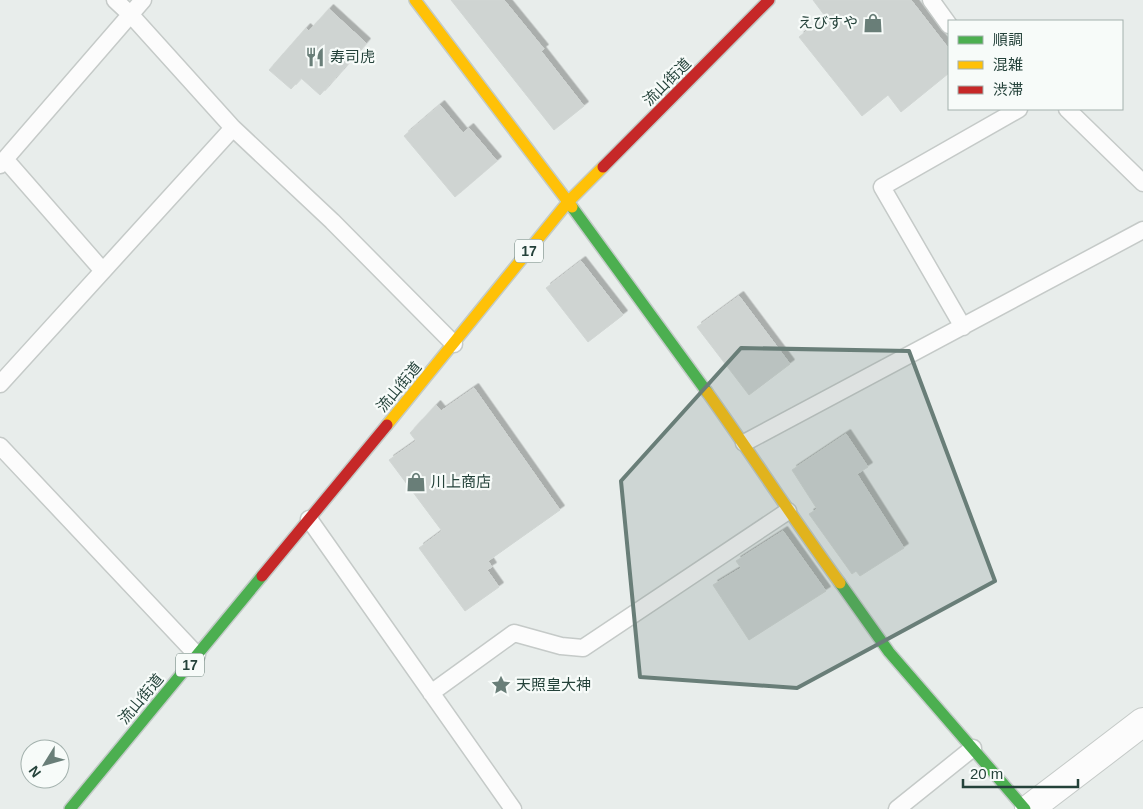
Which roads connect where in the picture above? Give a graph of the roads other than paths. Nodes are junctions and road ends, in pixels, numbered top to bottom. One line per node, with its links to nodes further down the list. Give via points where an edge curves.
1 (115, 0): 6 (lane)
2 (143, 0): 6 (lane)
3 (414, 0): 13 (main road)
4 (769, 0): 13 (main road, 流山街道 / 17)
5 (931, 0): 7 (lane)
6 (131, 15): 10 (lane); 11 (lane)
7 (948, 24)
8 (1017, 110): 16 (lane, via 882,186)
9 (1068, 110): 12 (lane)
10 (233, 128): 15 (lane); 17 (lane, via 332,221)
11 (3, 162): 15 (lane)
12 (1143, 183)
13 (568, 202): 17 (main road, 流山街道 / 17); 19 (main road)
14 (1143, 230): 16 (lane)
15 (103, 270): 18 (lane)
16 (963, 327): 19 (lane)
17 (454, 344): 22 (main road, 流山街道 / 17)
18 (0, 384)
19 (744, 443): 21 (main road)
20 (0, 446): 23 (lane)
21 (788, 511): 24 (lane, via 583,648 561,646 514,633); 26 (main road, via 889,652)
22 (309, 519): 23 (main road, 流山街道 / 17); 24 (lane)
23 (197, 655): 27 (main road, 流山街道 / 17)
24 (431, 693): 28 (lane)
25 (1143, 722): 31 (street)
26 (972, 748): 29 (lane); 30 (main road)
27 (70, 809)
28 (512, 809)
29 (897, 809)
30 (1025, 809)
31 (1029, 809)

